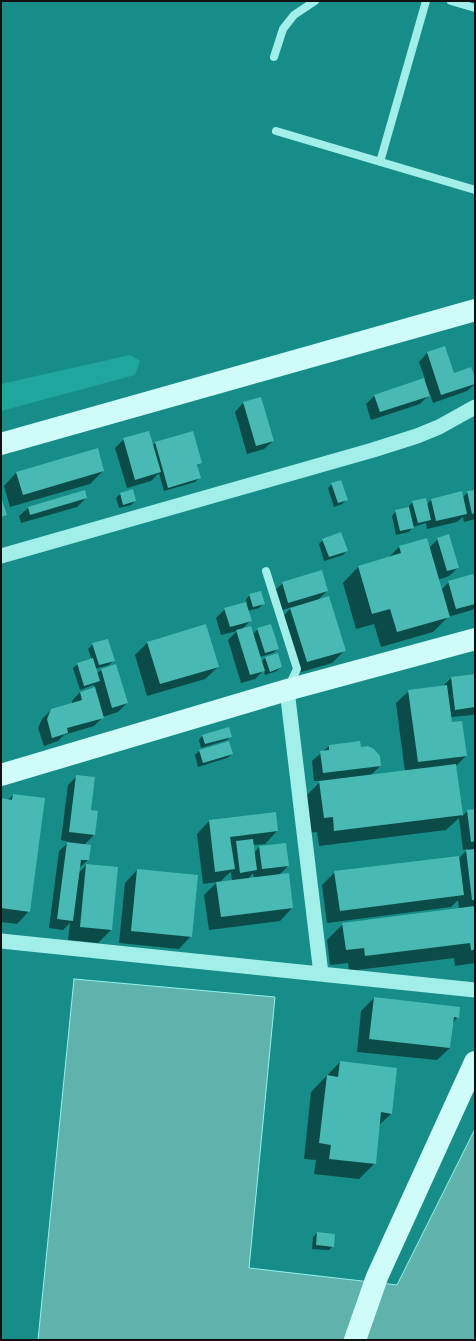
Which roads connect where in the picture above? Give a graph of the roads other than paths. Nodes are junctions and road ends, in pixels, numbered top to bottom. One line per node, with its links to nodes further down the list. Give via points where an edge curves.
1 (315, 1): 5 (lane, via 294,15 283,29)
2 (426, 1): 7 (lane)
3 (451, 1): 4 (lane)
4 (475, 8)
5 (274, 57)
6 (276, 131): 7 (lane)
7 (380, 162): 8 (lane)
8 (475, 190)
9 (475, 310): 11 (street)
10 (475, 408): 12 (street, via 439,427 374,450)
11 (1, 444)
12 (1, 556)
13 (266, 572): 15 (lane, via 297,669)
14 (475, 639): 15 (street)
15 (287, 690): 16 (street); 18 (street)
16 (1, 775)
17 (1, 941): 18 (street)
18 (321, 974): 19 (street)
19 (475, 990)
20 (475, 1062): 21 (street, via 377,1277)
21 (354, 1340)

